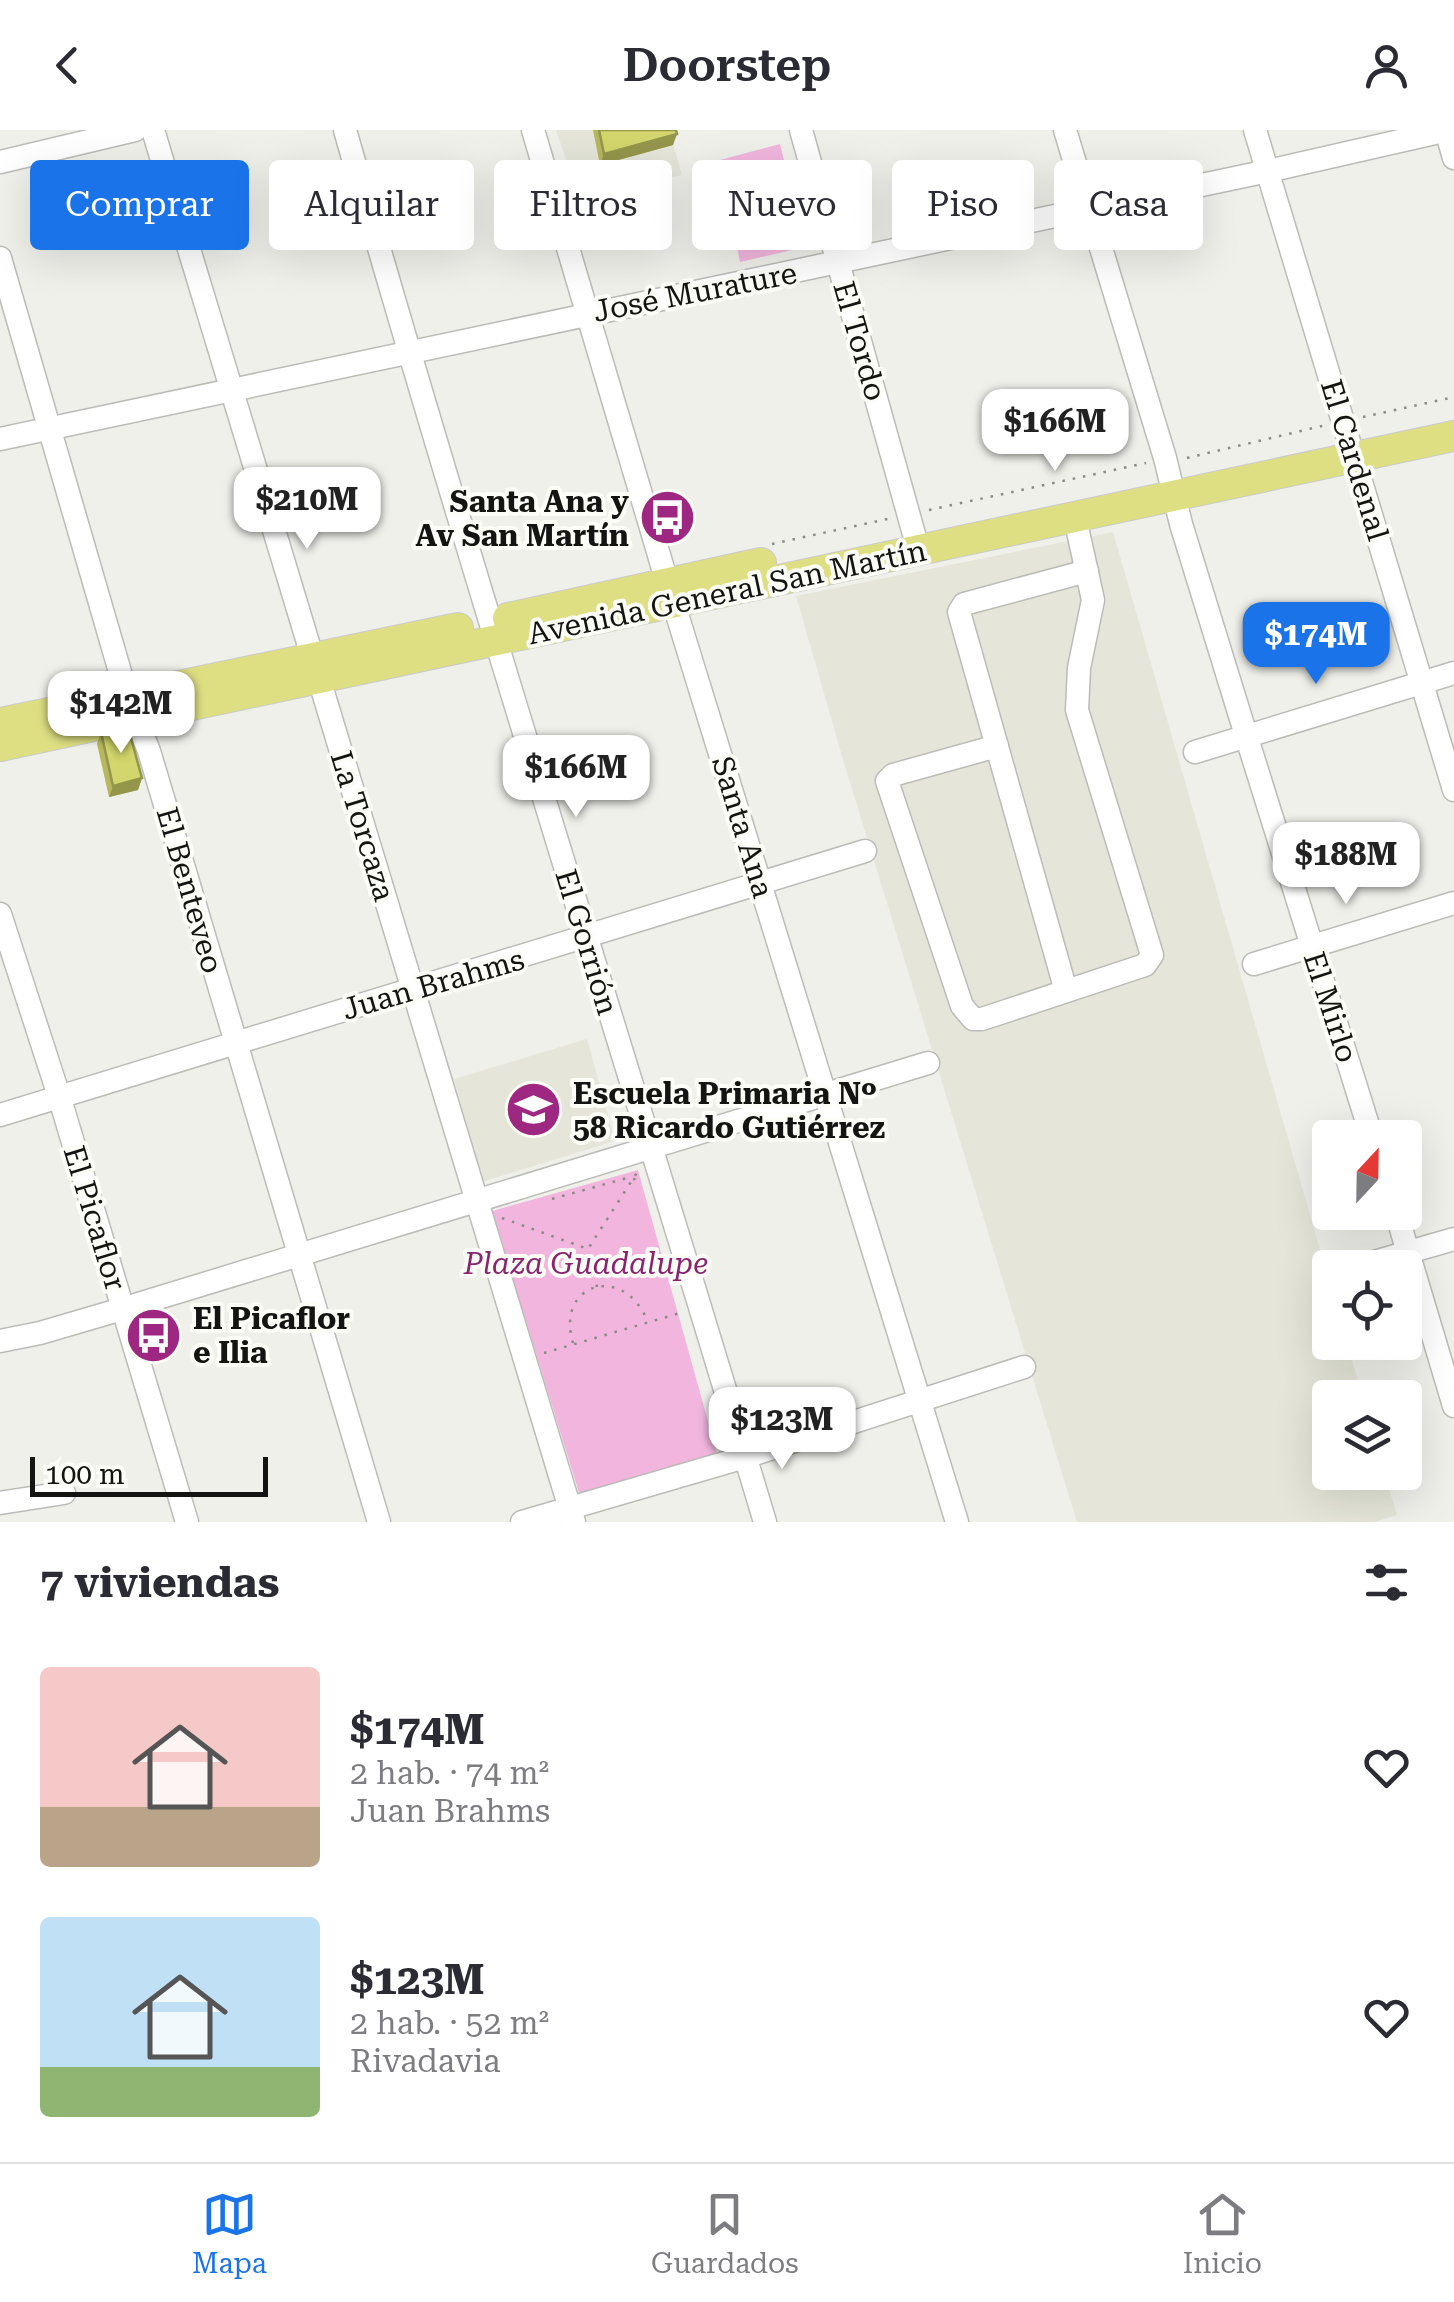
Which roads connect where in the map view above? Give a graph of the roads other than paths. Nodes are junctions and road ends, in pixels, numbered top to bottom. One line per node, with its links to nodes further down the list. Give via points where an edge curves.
1 (136, 130): 11 (street)
2 (153, 130): 20 (street, La Torcaza)
3 (345, 130): 19 (street, El Gorrión)
4 (533, 130): 18 (street, Santa Ana)
5 (801, 130): 17 (street, El Tordo)
6 (1065, 130): 10 (street, El Mirlo)
7 (1254, 130): 12 (street, El Cardenal)
8 (1446, 130): 9 (street); 12 (street, José Murature)
9 (1454, 158)
10 (1074, 160)
11 (0, 162)
12 (1268, 172): 13 (street, José Murature); 25 (street, El Cardenal)
13 (1203, 185)
14 (1054, 215): 17 (street, José Murature)
15 (1101, 250): 26 (street, El Mirlo)
16 (0, 258): 22 (street, El Benteveo)
17 (838, 263): 18 (street, José Murature); 28 (street, El Tordo)
18 (590, 313): 19 (street, José Murature); 30 (street, Santa Ana)
19 (409, 355): 20 (street, José Murature); 31 (street, El Gorrión)
20 (231, 391): 22 (street, José Murature); 32 (street, La Torcaza)
21 (1454, 418): 25 (main road, Avenida General San Martín)
22 (48, 428): 24 (street, José Murature); 35 (street, El Benteveo)
23 (1454, 436): 25 (main road, Avenida General San Martín)
24 (0, 439)
25 (1352, 449): 26 (main road, Avenida General San Martín); 34 (street, El Cardenal)
26 (1173, 488): 27 (main road, Avenida General San Martín); 37 (street, El Mirlo)
27 (1073, 509): 28 (main road, Avenida General San Martín); 29 (street)
28 (917, 543): 30 (main road, Avenida General San Martín)
29 (1087, 571): 39 (street, via 960,607); 50 (street, via 1093,600 1077,710 1152,955 1145,966)
30 (671, 592): 31 (main road, Avenida General San Martín); 43 (street, Santa Ana)
31 (491, 632): 32 (main road, Avenida General San Martín); 46 (street, El Gorrión)
32 (315, 670): 35 (main road, Avenida General San Martín); 49 (street, La Torcaza)
33 (1454, 673): 34 (street)
34 (1422, 683): 37 (street); 41 (street, El Cardenal)
35 (131, 707): 36 (main road, Avenida General San Martín); 38 (main road, Avenida General San Martín); 51 (street, El Benteveo)
36 (0, 724)
37 (1246, 736): 40 (street); 47 (street, El Mirlo)
38 (0, 746)
39 (997, 746): 50 (street); 50 (street, via 888,781 966,1013 982,1019)
40 (1195, 752)
41 (1454, 790)
42 (865, 851): 43 (street, Juan Brahms)
43 (760, 881): 46 (street, Juan Brahms); 53 (street, Santa Ana)
44 (1454, 902): 47 (street)
45 (0, 914): 54 (street, El Picaflor)
46 (586, 939): 49 (street, Juan Brahms); 57 (street, El Gorrión)
47 (1311, 945): 48 (street); 56 (street, El Mirlo)
48 (1254, 964)
49 (411, 989): 51 (street, Juan Brahms); 58 (street, La Torcaza)
50 (1066, 991)
51 (235, 1043): 54 (street, Juan Brahms); 61 (street, El Benteveo)
52 (928, 1063): 53 (street)
53 (826, 1095): 57 (street); 66 (street, Santa Ana)
54 (60, 1099): 55 (street, Juan Brahms); 63 (street, El Picaflor)
55 (0, 1115)
56 (1366, 1120)
57 (652, 1149): 58 (street); 68 (street, El Gorrión)
58 (475, 1200): 61 (street); 71 (street, La Torcaza)
59 (1454, 1238): 60 (street)
60 (1415, 1250)
61 (299, 1253): 63 (street); 73 (street, El Benteveo)
62 (1422, 1296): 67 (street)
63 (122, 1309): 64 (street); 72 (street, El Picaflor)
64 (0, 1341)
65 (1024, 1367): 66 (street)
66 (919, 1400): 68 (street); 76 (street, Santa Ana)
67 (1454, 1406)
68 (745, 1456): 71 (street); 75 (street, El Gorrión)
69 (64, 1493): 70 (street)
70 (0, 1504)
71 (572, 1515): 74 (street)
72 (187, 1522)
73 (378, 1522)
74 (522, 1522)
75 (765, 1522)
76 (957, 1522)

